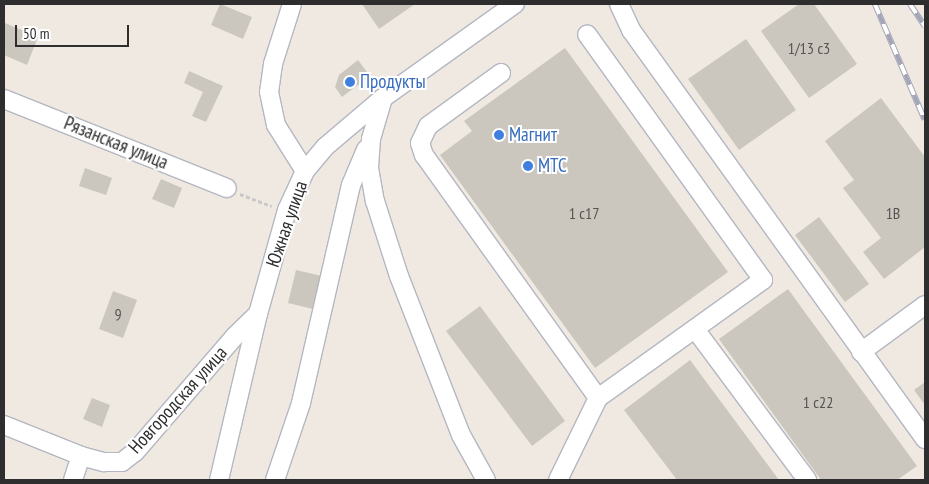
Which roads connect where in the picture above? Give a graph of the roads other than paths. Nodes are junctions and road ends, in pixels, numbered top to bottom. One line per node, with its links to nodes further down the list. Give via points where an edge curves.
1 (292, 4): 9 (street, via 273,64 269,92 276,125)
2 (515, 4): 6 (street, Южная улица)
3 (619, 4): 14 (street, via 631,30)
4 (587, 34): 13 (street, via 763,280)
5 (501, 72): 15 (street, via 428,126 420,143 424,155)
6 (382, 98): 8 (street); 9 (street, Южная улица, via 325,147)
7 (4, 99): 10 (street, Рязанская улица)
8 (371, 139): 21 (street, via 351,185 301,403); 22 (street, via 369,168 386,237 462,435)
9 (305, 171): 12 (street, Южная улица, via 287,210)
10 (227, 188)
11 (925, 305): 14 (street)
12 (258, 314): 18 (street, Новгородская улица, via 235,336 136,452 122,462 104,462); 20 (street, Южная улица)
13 (696, 329): 15 (street); 24 (street)
14 (861, 352): 17 (street)
15 (598, 398): 23 (street)
16 (4, 425): 18 (street, Новгородская улица)
17 (925, 439)
18 (81, 456): 19 (street)
19 (73, 480)
20 (219, 480)
21 (275, 480)
22 (486, 480)
23 (558, 480)
24 (807, 480)

